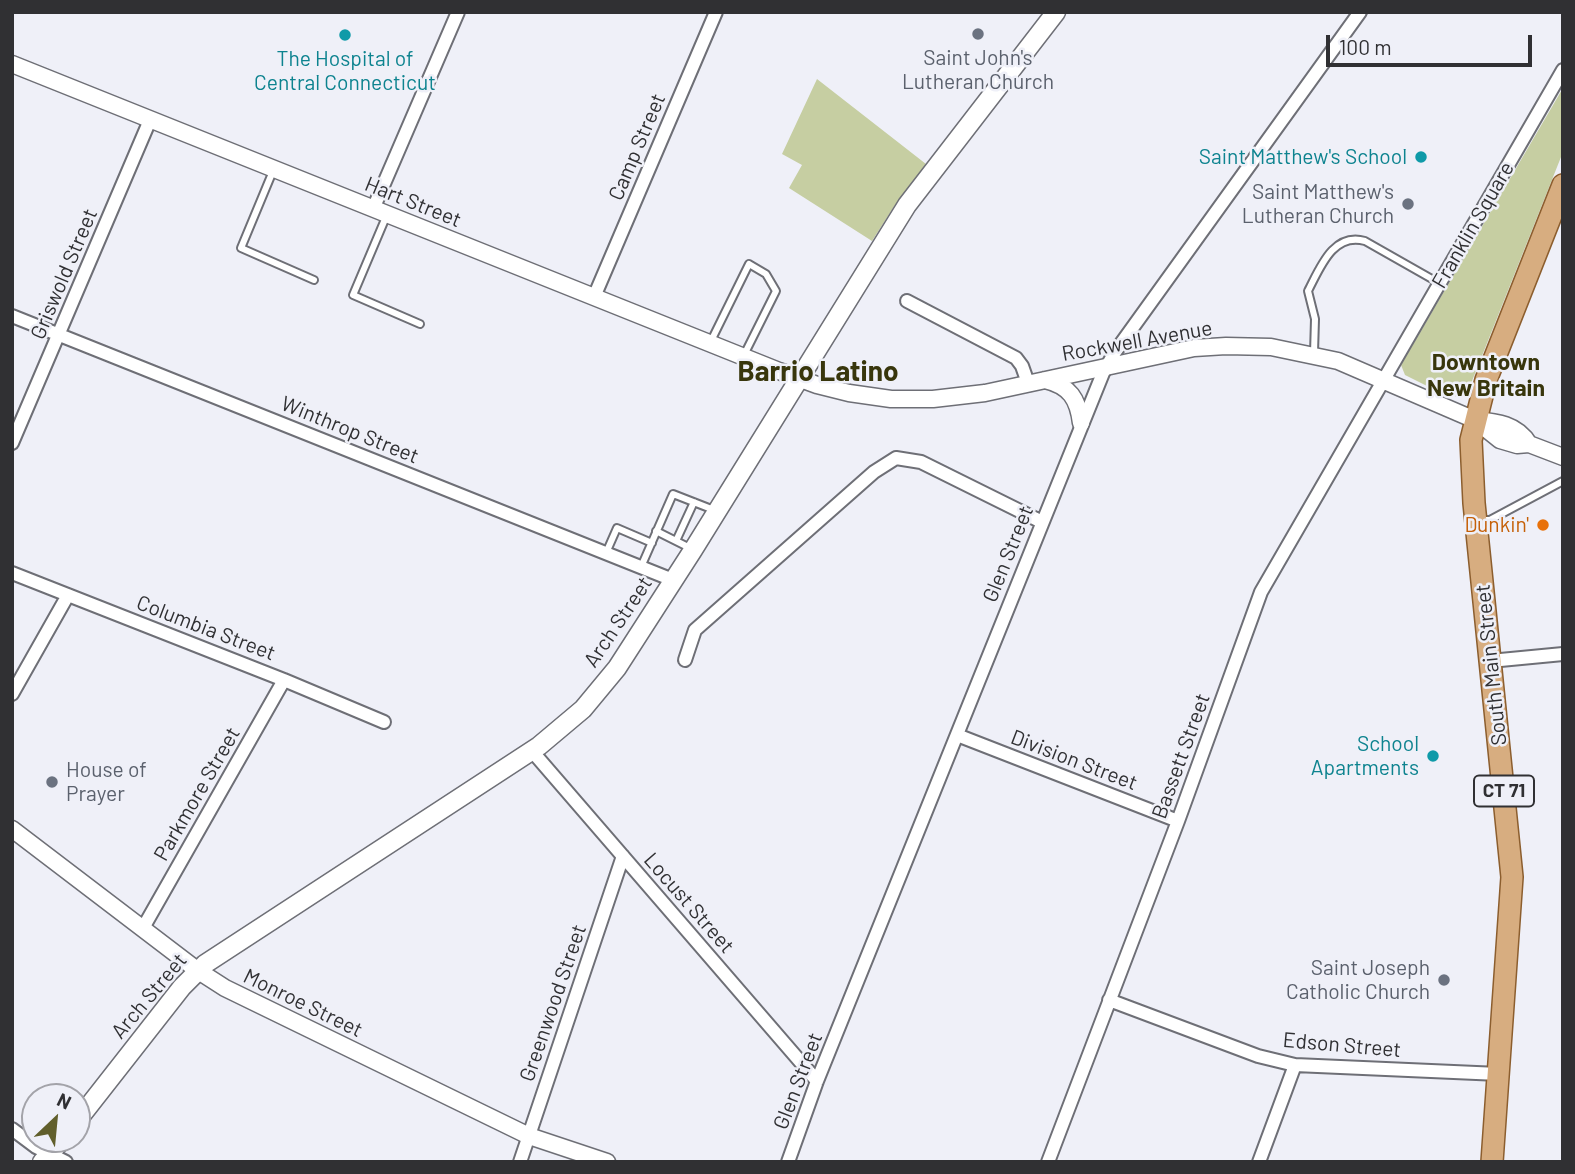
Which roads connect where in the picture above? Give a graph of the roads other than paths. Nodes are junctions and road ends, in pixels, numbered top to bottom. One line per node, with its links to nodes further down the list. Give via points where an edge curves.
1 (458, 12): 10 (street)
2 (716, 12): 13 (street, Camp Street)
3 (1056, 12): 22 (main road, Arch Street, via 911,199)
4 (1360, 12): 21 (street, Glen Street)
5 (12, 64): 7 (street, Hart Street)
6 (1563, 70): 12 (street, Franklin Square)
7 (150, 120): 8 (street, Hart Street); 17 (street, Griswold Street)
8 (274, 169): 10 (street, Hart Street); 11 (lane, via 241,248)
9 (1563, 185): 26 (main road, CT 71, via 1486,380)
10 (380, 212): 13 (street, Hart Street); 16 (lane, via 353,295)
11 (314, 280)
12 (1439, 283): 19 (lane, via 1365,242 1356,239 1335,246 1308,291 1315,319); 24 (street, Franklin Square)
13 (594, 297): 18 (street, Hart Street)
14 (907, 301): 25 (street, via 1016,358)
15 (12, 316): 17 (street, Winthrop Street)
16 (420, 324)
17 (58, 335): 28 (street, Griswold Street); 39 (street, Winthrop Street)
18 (709, 343): 20 (street, Hart Street); 20 (lane, via 748,264 766,274 776,290)
19 (1314, 354): 21 (street, Rockwell Avenue, via 1218,346); 24 (street, Rockwell Avenue)
20 (743, 357): 22 (street, Hart Street)
21 (1106, 366): 23 (street, Rockwell Avenue); 27 (street, Glen Street)
22 (798, 379): 25 (street, Rockwell Avenue, via 857,395 916,400 966,396); 32 (main road, Arch Street)
23 (1045, 380): 25 (street, Rockwell Avenue); 27 (street, via 1072,394)
24 (1383, 380): 26 (street, Rockwell Avenue); 52 (street, Bassett Street, via 1261,592)
25 (1028, 383)
26 (1475, 421): 29 (street, Rockwell Avenue, via 1500,440 1530,444); 33 (main road, South Main Street / CT 71, via 1471,458)
27 (1081, 423): 34 (street, Glen Street)
28 (12, 443)
29 (1563, 457)
30 (1563, 481): 33 (lane, via 1490,520)
31 (694, 502): 32 (lane); 35 (lane, via 673,494); 36 (lane)
32 (717, 511): 38 (main road, Arch Street)
33 (1475, 520): 46 (main road, South Main Street / CT 71)
34 (1042, 522): 45 (street, via 921,462 896,458 874,472 695,630); 50 (street, Glen Street)
35 (656, 531): 36 (lane); 37 (lane)
36 (677, 541): 38 (lane)
37 (652, 543): 39 (lane, via 617,528); 40 (lane)
38 (693, 550): 42 (main road, Arch Street)
39 (606, 553): 40 (street, Winthrop Street)
40 (641, 567): 42 (street, Winthrop Street)
41 (12, 573): 43 (street, Columbia Street)
42 (673, 580): 51 (main road, Arch Street, via 601,688 569,722)
43 (68, 595): 47 (street, Columbia Street); 48 (street)
44 (1563, 654): 46 (street)
45 (685, 660)
46 (1490, 661): 59 (main road, South Main Street / CT 71, via 1512,885)
47 (284, 680): 49 (street, Columbia Street); 55 (street, Parkmore Street)
48 (12, 694)
49 (384, 722)
50 (957, 735): 52 (street, Division Street); 60 (street, Glen Street)
51 (532, 751): 54 (street, Locust Street); 56 (main road, Arch Street)
52 (1178, 821): 57 (street, Bassett Street)
53 (12, 829): 55 (street, Monroe Street)
54 (623, 856): 60 (street, Locust Street); 63 (street, Greenwood Street)
55 (143, 928): 56 (street, Monroe Street)
56 (197, 971): 61 (main road, Arch Street); 63 (street, Monroe Street)
57 (1109, 1000): 58 (street, Edson Street, via 1258,1056); 68 (street, Bassett Street)
58 (1295, 1065): 59 (street, Edson Street); 69 (street)
59 (1499, 1074): 70 (main road, South Main Street / CT 71)
60 (817, 1081): 67 (street, Glen Street)
61 (91, 1103)
62 (12, 1129): 64 (street)
63 (529, 1136): 65 (street, Greenwood Street); 66 (street, Monroe Street)
64 (52, 1159)
65 (520, 1162)
66 (607, 1162)
67 (788, 1162)
68 (1048, 1162)
69 (1259, 1162)
70 (1492, 1162)

